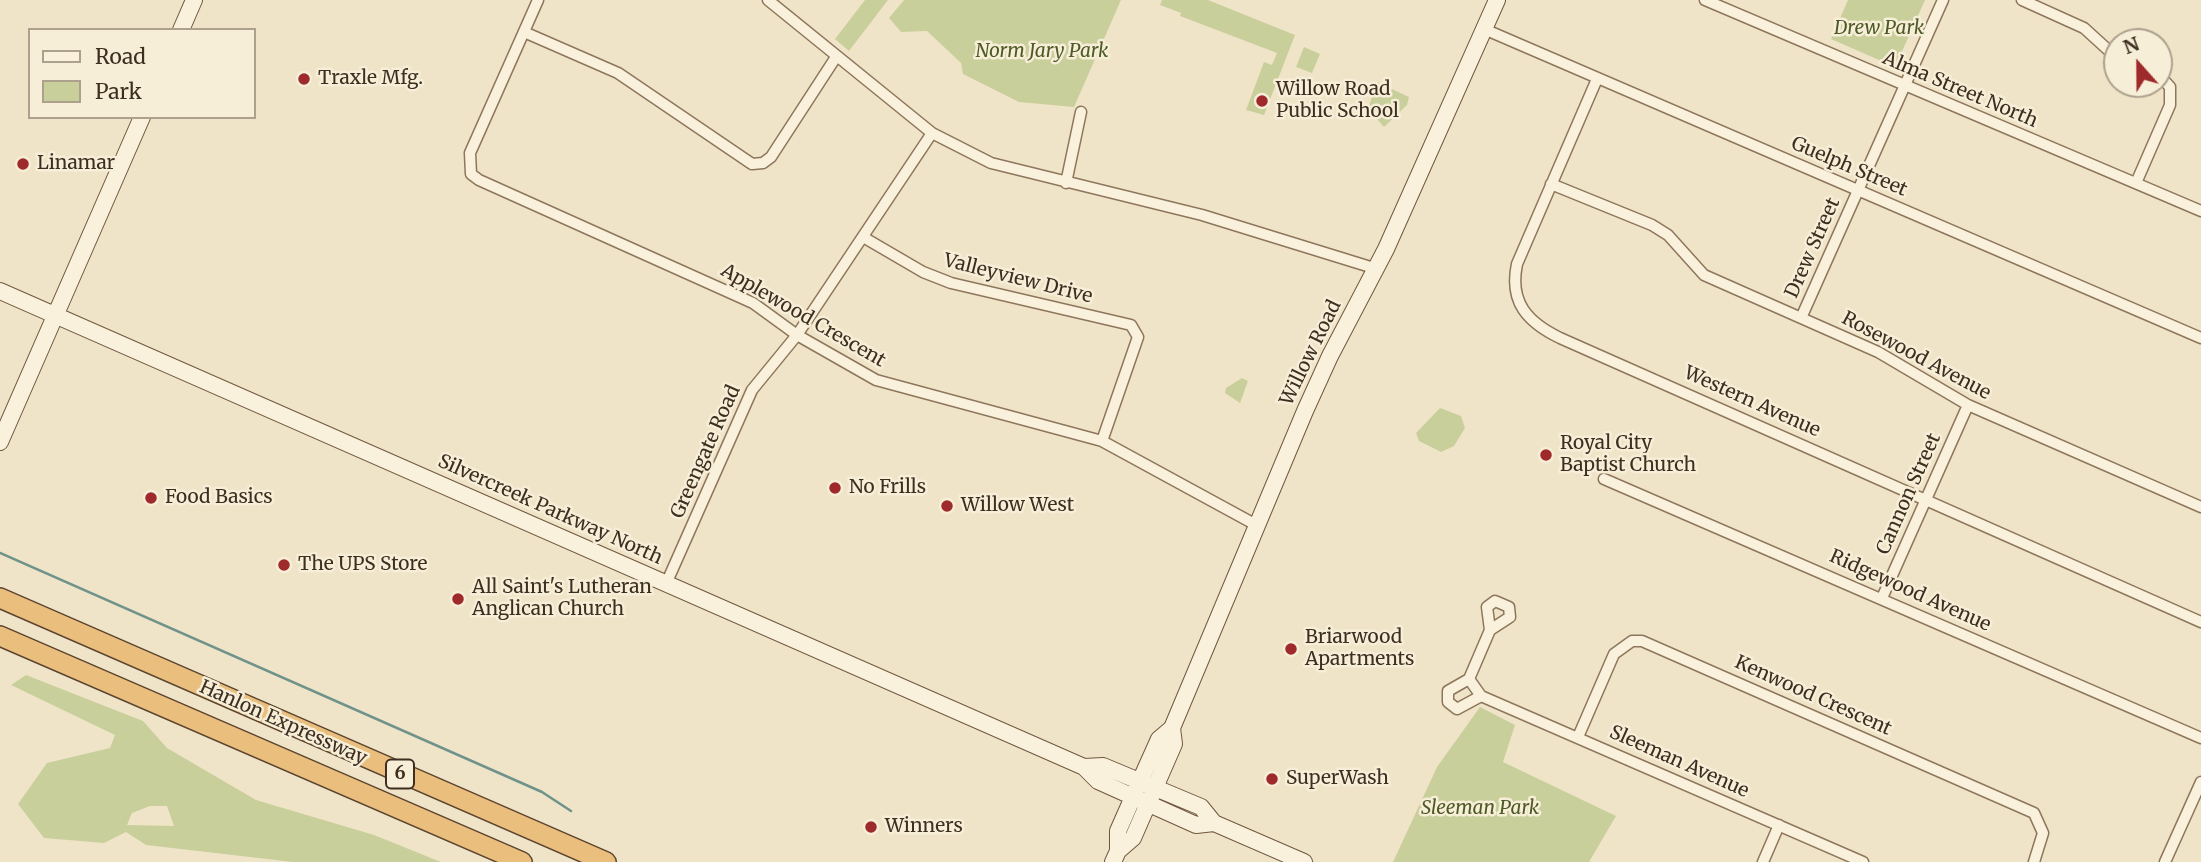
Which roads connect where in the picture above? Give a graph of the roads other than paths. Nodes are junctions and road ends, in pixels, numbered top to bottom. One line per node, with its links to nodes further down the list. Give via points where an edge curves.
1 (194, 0): 8 (main road)
2 (538, 0): 10 (street, Applewood Crescent)
3 (768, 0): 12 (street)
4 (1497, 0): 9 (main road, Willow Road)
5 (1705, 0): 14 (street, Alma Street North)
6 (1943, 0): 14 (street, Drew Street)
7 (2022, 0): 11 (street, via 2084,28)
8 (182, 28)
9 (1484, 29): 13 (street, Guelph Street); 25 (main road, Willow Road)
10 (524, 32): 12 (street, via 618,73 752,164 771,157); 29 (street, Applewood Crescent, via 470,153 471,174 753,303)
11 (2103, 45)
12 (836, 57): 18 (street)
13 (1597, 79): 21 (street, Western Avenue); 22 (street, Guelph Street)
14 (1905, 85): 20 (street, Alma Street North); 22 (street, Drew Street)
15 (2170, 98): 20 (street)
16 (1081, 112): 19 (street)
17 (141, 119): 27 (main road)
18 (932, 133): 19 (street, via 991,163); 24 (street, Greengate Road)
19 (1066, 183): 25 (street, via 1202,215)
20 (2136, 183): 23 (street, Alma Street North)
21 (1551, 184): 28 (street, Rosewood Avenue, via 1652,225 1675,242 1704,275); 35 (street, Western Avenue, via 1514,277 1517,299 1528,319 1560,338)
22 (1858, 190): 28 (street, Drew Street); 30 (street, Guelph Street)
23 (2201, 211)
24 (863, 237): 29 (street, Greengate Road); 32 (street, Valleyview Drive, via 951,283 1131,325 1138,337)
25 (1377, 269): 37 (main road, Willow Road, via 1330,356)
26 (0, 291): 27 (main road, Silvercreek Parkway North)
27 (54, 314): 33 (main road); 38 (main road, Silvercreek Parkway North)
28 (1801, 318): 31 (street, Rosewood Avenue, via 1878,352)
29 (797, 335): 32 (street, Applewood Crescent, via 876,380); 38 (street, Greengate Road, via 752,390)
30 (2201, 338)
31 (1968, 405): 35 (street, Cannon Street); 36 (street, Rosewood Avenue)
32 (1102, 441): 37 (street, Applewood Crescent)
33 (0, 442)
34 (1604, 479): 41 (street, Ridgewood Avenue)
35 (1925, 501): 41 (street, Cannon Street); 43 (street, Western Avenue)
36 (2201, 507)
37 (1258, 526): 51 (main road, Willow Road, via 1172,728 1159,738)
38 (666, 584): 51 (main road, Silvercreek Parkway North, via 1083,767 1098,781)
39 (0, 589): 42 (highway)
40 (0, 598): 42 (highway, Hanlon Expressway / 6)
41 (1882, 598): 49 (street, Ridgewood Avenue)
42 (22, 607): 57 (highway, Hanlon Expressway / 6)
43 (2201, 622)
44 (1490, 630): 46 (street)
45 (0, 636): 56 (highway, Hanlon Expressway / 6)
46 (1468, 678): 47 (street); 47 (street, via 1448,691 1448,702 1464,708)
47 (1481, 696): 48 (street, Sleeman Avenue)
48 (1578, 737): 54 (street, Sleeman Avenue); 61 (street, Kenwood Crescent, via 1614,654 1632,641 1642,641 2035,813 2043,833)
49 (2201, 738)
50 (2201, 782): 62 (street)
51 (1143, 789): 52 (main road, Silvercreek Parkway North); 53 (main road, Silvercreek Parkway North, via 1201,807); 55 (main road, Willow Road, via 1118,831)
52 (1149, 803): 53 (main road, Silvercreek Parkway North, via 1196,825); 55 (main road, Willow Road, via 1133,838)
53 (1214, 823): 58 (main road, Silvercreek Parkway North)
54 (1779, 825): 59 (street); 60 (street, Sleeman Avenue)
55 (1116, 857)
56 (522, 862)
57 (606, 862)
58 (1304, 862)
59 (1762, 862)
60 (1863, 862)
61 (2034, 862)
62 (2165, 862)

